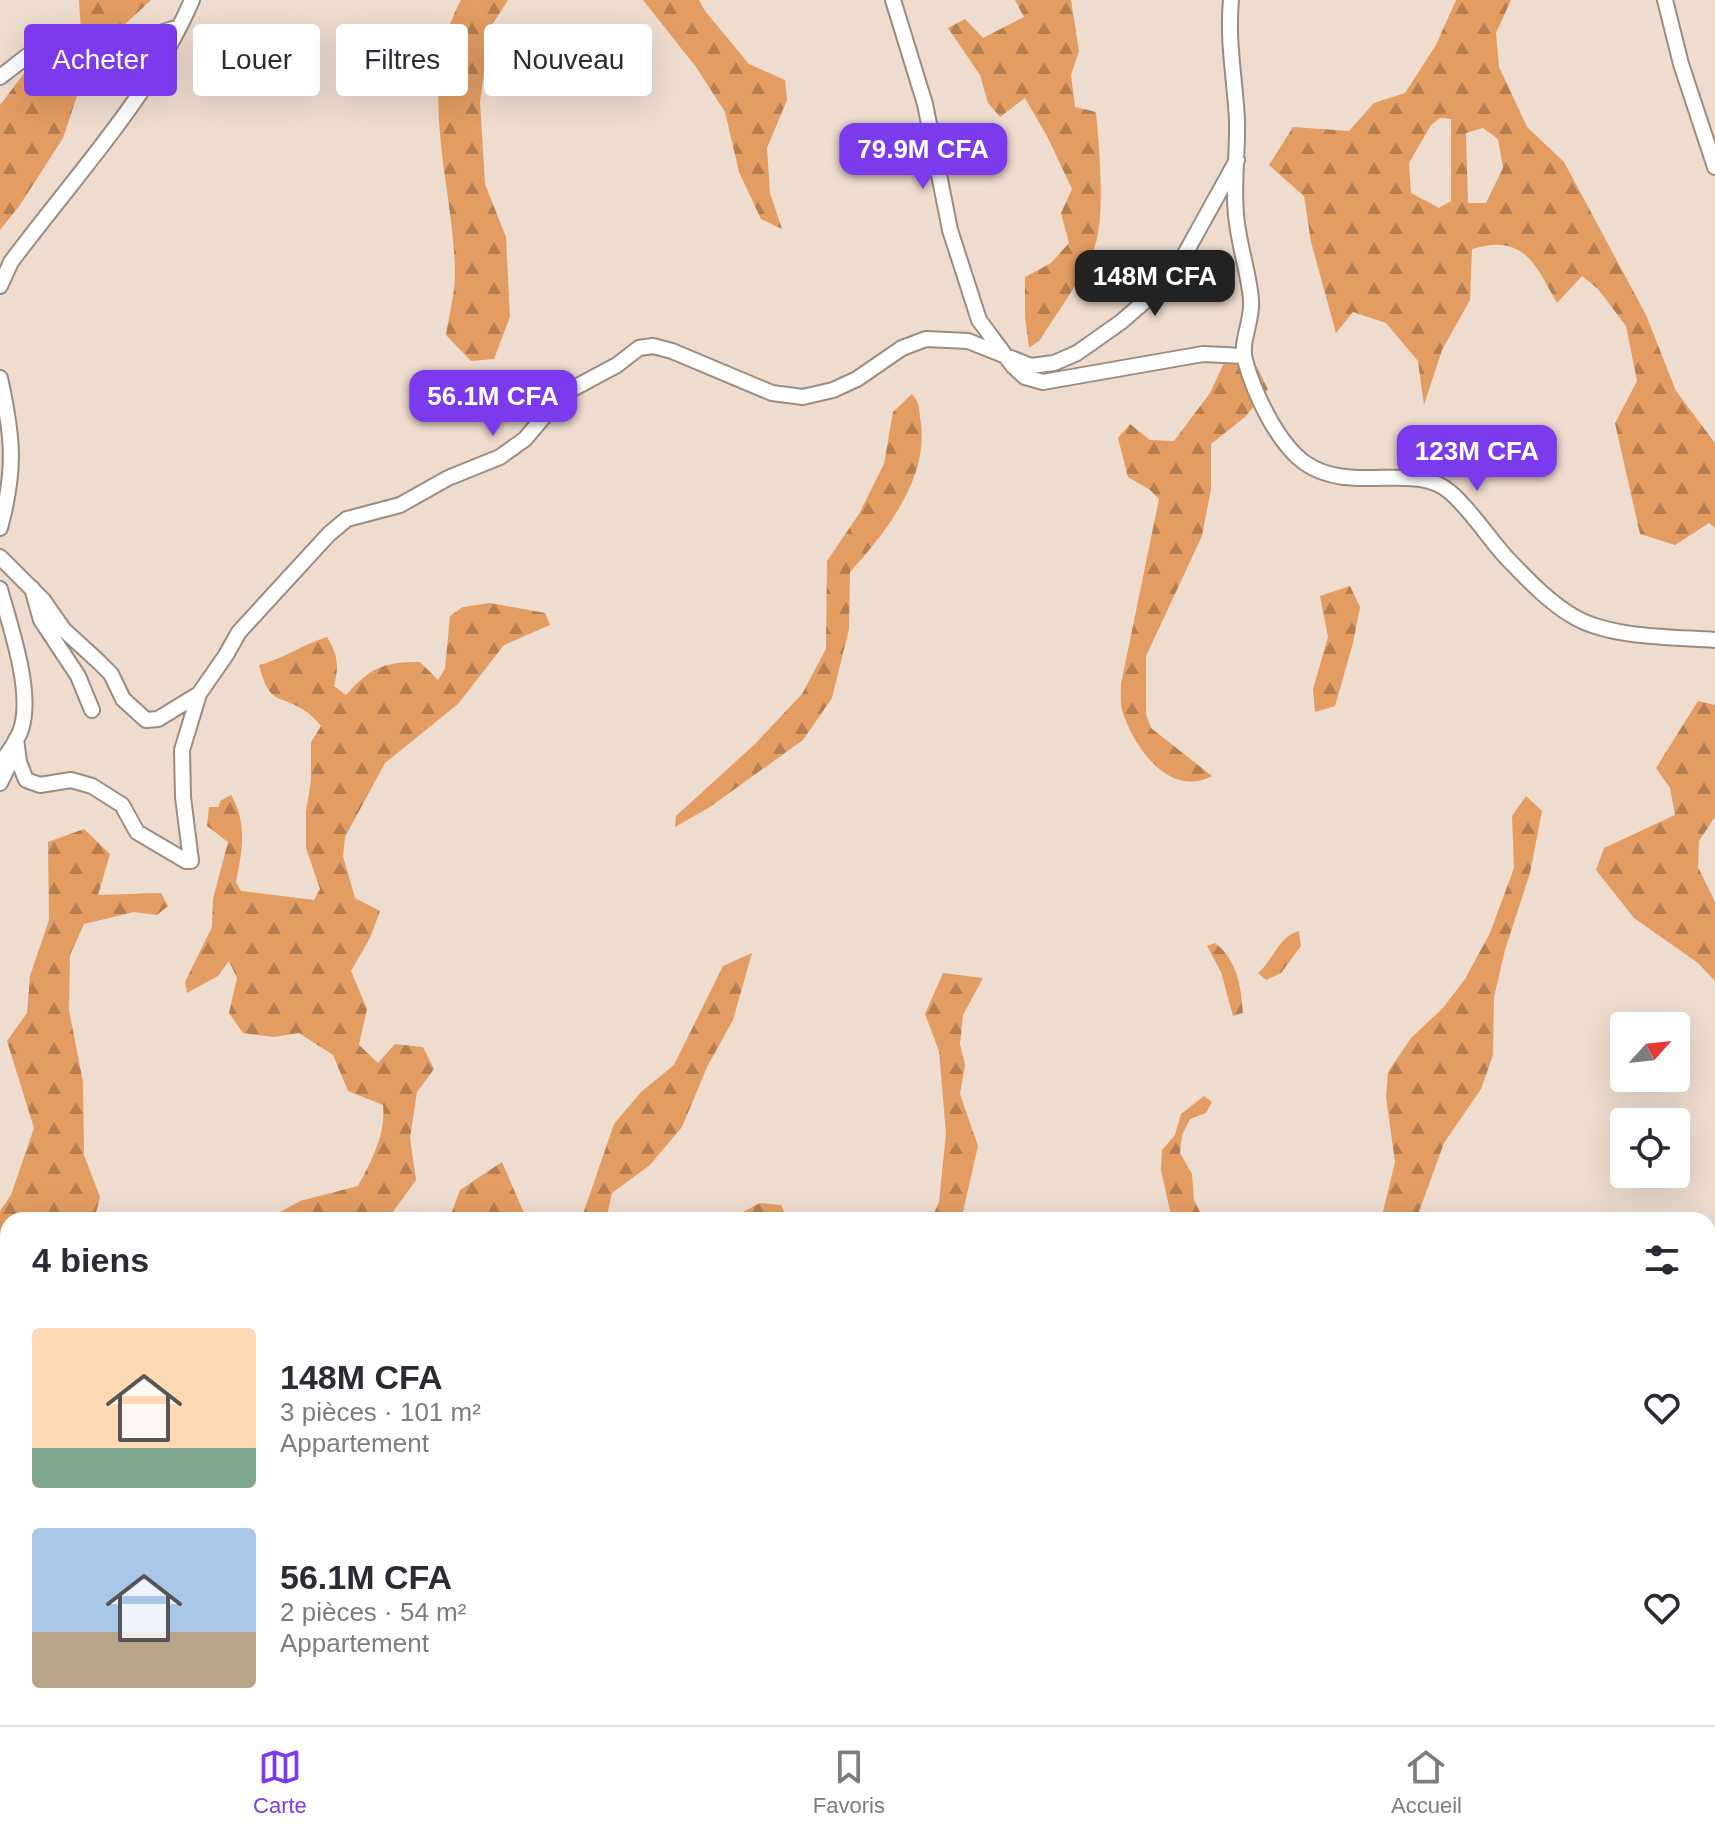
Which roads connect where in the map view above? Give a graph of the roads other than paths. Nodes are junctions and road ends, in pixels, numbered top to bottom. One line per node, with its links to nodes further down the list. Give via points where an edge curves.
1 (192, 0): 5 (street)
2 (893, 0): 10 (street, via 921,84 966,285 979,320)
3 (1231, 0): 7 (street, via 1228,28)
4 (1665, 0): 8 (street)
5 (179, 27): 6 (street, via 103,51 61,36); 9 (street, via 144,87 11,262)
6 (0, 77)
7 (1237, 160): 10 (street, via 1174,273 1121,322 1068,358 1041,367); 11 (street, via 1236,221 1252,312)
8 (1715, 167)
9 (0, 286)
10 (1005, 355): 11 (street, via 1025,377 1043,382 1203,354); 18 (street, via 968,341 926,339 902,348 857,379 803,397 772,393 672,351 639,348 563,394 525,439 500,457 400,505 347,519 239,632)
11 (1244, 356): 17 (street, via 1255,390 1302,461 1344,479 1410,478 1450,491 1507,558 1580,620 1611,630)
12 (0, 378): 13 (street, via 12,456)
13 (0, 528)
14 (0, 557): 15 (street)
15 (32, 588): 18 (street, via 146,720 158,719); 19 (street, via 41,620 78,676)
16 (0, 589): 20 (street, via 24,701)
17 (1715, 640)
18 (199, 694): 20 (street, via 182,750 191,861 137,832 122,805 86,782 32,784 22,772)
19 (92, 710)
20 (16, 745): 21 (street); 22 (street)
21 (0, 764)
22 (0, 783)

